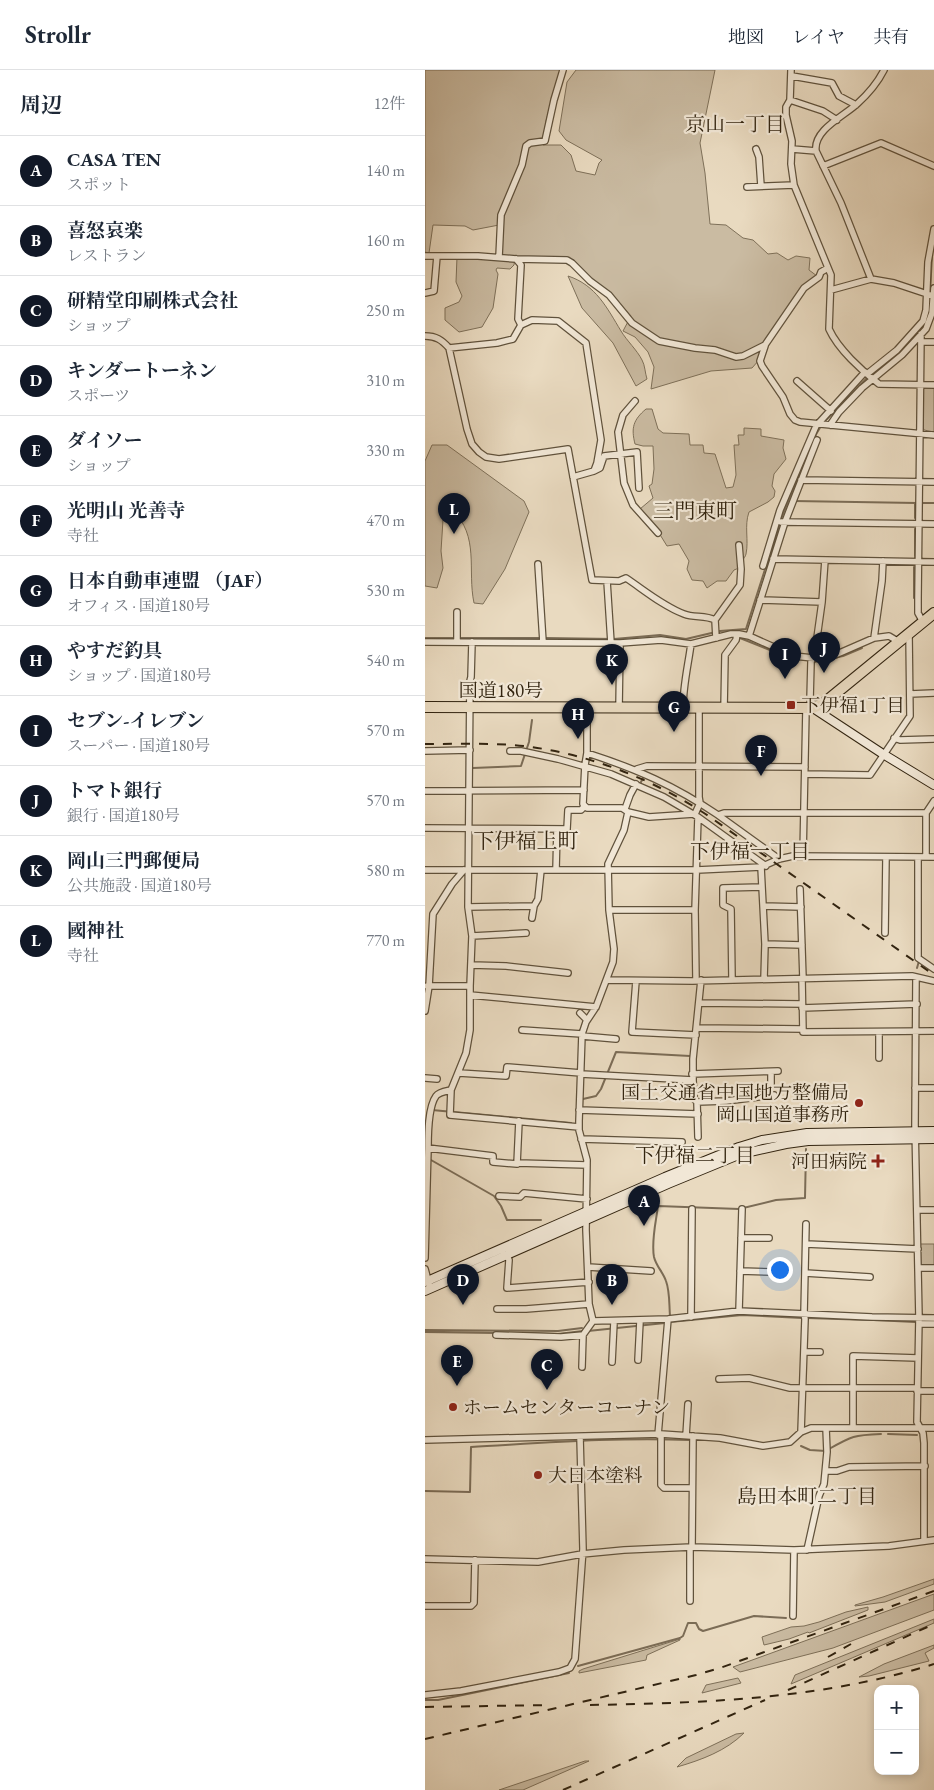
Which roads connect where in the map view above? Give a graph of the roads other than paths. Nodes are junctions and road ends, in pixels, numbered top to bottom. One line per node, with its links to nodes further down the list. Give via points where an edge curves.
1 (563, 70): 18 (street, via 545,141 526,146 503,210)
2 (884, 70): 5 (street, via 877,83)
3 (791, 73): 4 (street); 5 (street, via 832,83 839,96)
4 (790, 100): 6 (street); 8 (street, via 786,115)
5 (856, 105): 6 (street)
6 (837, 120): 9 (street, via 823,133 815,146)
7 (756, 149): 13 (street)
8 (792, 149): 9 (street); 12 (street)
9 (816, 151): 10 (street)
10 (823, 166): 11 (street, via 881,143); 21 (street)
11 (934, 166)
12 (794, 185): 13 (street); 20 (street)
13 (761, 186): 14 (street)
14 (747, 187)
15 (934, 229): 25 (street, via 928,262)
16 (425, 256): 17 (street)
17 (437, 256): 18 (street); 24 (street, via 435,291)
18 (499, 257): 19 (street)
19 (516, 259): 26 (street, via 521,265 518,319); 31 (street, via 567,260 609,295 632,323 665,343 715,350 736,357)
20 (828, 268): 23 (street); 31 (street, via 804,288)
21 (871, 278): 23 (street); 25 (street)
22 (934, 288): 25 (street)
23 (831, 290): 33 (street, via 829,330 839,346)
24 (425, 293)
25 (930, 295): 27 (street, via 929,321); 33 (street, via 919,326)
26 (521, 325): 32 (street, via 513,339); 44 (street, via 532,320 558,321 586,344 601,440)
27 (921, 334): 29 (street); 33 (street, via 902,355)
28 (425, 336): 32 (street, via 437,337)
29 (921, 342): 30 (street); 35 (street)
30 (934, 342)
31 (765, 345): 39 (street, via 760,361 790,414 800,422)
32 (449, 348): 45 (street, via 467,429 472,444 479,452 499,459 568,449)
33 (868, 375): 35 (street, via 879,384); 38 (street); 39 (street, via 862,388)
34 (797, 381): 38 (street)
35 (920, 385): 36 (street); 40 (street)
36 (934, 386)
37 (635, 401): 43 (street, via 623,415 618,432)
38 (831, 411): 39 (street)
39 (823, 424): 40 (street); 46 (street, via 805,450)
40 (920, 432): 41 (street); 47 (street)
41 (934, 434)
42 (817, 440): 46 (street)
43 (620, 454): 44 (street, via 604,456 600,468); 49 (street, via 637,452); 53 (street, via 624,483 633,505)
44 (594, 471): 45 (street)
45 (573, 477): 62 (street, via 592,580)
46 (798, 480): 47 (street); 50 (street); 50 (street, via 793,501)
47 (919, 482): 48 (street); 51 (street)
48 (934, 482)
49 (639, 488)
50 (780, 522): 51 (street); 55 (street)
51 (919, 524): 52 (street); 58 (street)
52 (934, 524)
53 (658, 533)
54 (739, 545): 67 (street, via 740,585)
55 (771, 554): 56 (street); 61 (street); 63 (street)
56 (825, 560): 57 (street); 64 (street)
57 (883, 561): 58 (street); 72 (street)
58 (918, 562): 59 (street); 66 (street, via 918,608)
59 (934, 562)
60 (537, 564): 74 (street)
61 (763, 566)
62 (607, 581): 67 (street, via 626,578 682,613); 75 (street)
63 (761, 600): 64 (street); 71 (street)
64 (822, 602): 81 (street)
65 (457, 612): 73 (street)
66 (929, 619): 70 (highway)
67 (715, 620): 68 (street)
68 (716, 634): 69 (street); 80 (street)
69 (739, 634): 71 (street); 90 (street, via 725,655)
70 (909, 634): 78 (highway); 83 (street)
71 (749, 636): 81 (street, via 794,656)
72 (874, 638): 78 (street, via 889,636); 81 (street, via 835,655)
73 (457, 639): 76 (street); 77 (street)
74 (542, 639): 75 (street); 77 (street)
75 (611, 640): 79 (street)
76 (425, 642)
77 (471, 642): 85 (street)
78 (899, 642): 91 (highway, via 824,703)
79 (619, 643): 80 (street, via 661,640); 87 (street)
80 (691, 644): 88 (street)
81 (813, 658): 91 (street)
82 (934, 693): 83 (street)
83 (910, 694): 92 (street, via 910,716)
84 (425, 707): 85 (highway, 国道180号)
85 (470, 707): 86 (highway, 国道180号); 94 (street)
86 (587, 708): 87 (highway, 国道180号); 97 (street)
87 (619, 708): 88 (highway, 国道180号)
88 (683, 708): 89 (highway, 国道180号)
89 (699, 708): 90 (highway, 国道180号); 100 (street)
90 (724, 709): 91 (highway, 国道180号)
91 (810, 709): 98 (street); 102 (street)
92 (894, 738): 93 (street); 98 (street)
93 (934, 739)
94 (470, 750): 95 (street); 107 (street)
95 (425, 751)
96 (510, 751): 99 (street)
97 (587, 752): 99 (street); 101 (street)
98 (883, 754): 102 (street, via 870,775); 104 (street)
99 (585, 765): 103 (street); 105 (street)
100 (699, 766): 101 (street, via 647,766); 102 (street); 109 (street)
101 (637, 769): 109 (street)
102 (805, 771): 112 (street)
103 (636, 784): 111 (street); 114 (street)
104 (934, 784)
105 (584, 790): 107 (street); 110 (street)
106 (425, 791): 107 (street)
107 (470, 791): 117 (street)
108 (934, 802): 113 (street)
109 (700, 803): 114 (street); 115 (street)
110 (585, 806): 111 (street); 118 (street, via 581,810 568,810 567,830)
111 (626, 811): 114 (street, via 649,817); 130 (street, via 624,830)
112 (804, 813): 113 (street); 115 (street); 119 (street)
113 (926, 813): 122 (street)
114 (697, 815): 125 (street); 131 (street)
115 (718, 815): 124 (street)
116 (425, 828): 117 (street)
117 (470, 828): 118 (street); 127 (street)
118 (557, 829): 129 (street)
119 (803, 856): 120 (street); 124 (street)
120 (886, 857): 121 (street); 142 (street)
121 (918, 857): 122 (street); 147 (street, via 918,958)
122 (926, 857): 123 (street)
123 (934, 857)
124 (779, 859): 125 (street)
125 (764, 866): 131 (street); 132 (street)
126 (425, 870): 127 (street)
127 (466, 870): 128 (street); 136 (street); 157 (street, via 452,884 433,914)
128 (541, 870): 129 (street); 134 (street, via 538,899)
129 (556, 870): 130 (street)
130 (607, 870): 131 (street); 138 (street)
131 (697, 870): 139 (street)
132 (762, 887): 135 (street); 150 (street, via 723,888 723,905 731,909)
133 (800, 888): 137 (street)
134 (534, 906): 136 (street); 140 (street)
135 (763, 906): 137 (street); 144 (street)
136 (468, 907): 143 (street)
137 (801, 907): 145 (street)
138 (609, 910): 139 (street); 153 (street, via 615,949)
139 (695, 910): 155 (street)
140 (531, 918)
141 (526, 933): 143 (street)
142 (885, 933)
143 (472, 936): 146 (street)
144 (765, 944): 145 (street); 151 (street)
145 (801, 945): 152 (street)
146 (471, 965): 148 (street); 158 (street)
147 (934, 969)
148 (568, 973)
149 (916, 976): 152 (street); 156 (street); 161 (street)
150 (732, 979): 151 (street); 155 (street)
151 (764, 979): 152 (street)
152 (803, 979): 162 (street)
153 (608, 980): 154 (street); 163 (street)
154 (636, 980): 155 (street); 174 (street, via 632,1032)
155 (699, 980): 160 (street)
156 (934, 981)
157 (427, 986): 158 (street); 164 (street)
158 (470, 986): 159 (street)
159 (470, 995): 163 (street); 177 (street, via 469,1045)
160 (699, 1003): 162 (street); 167 (street)
161 (917, 1004): 162 (street); 170 (street)
162 (802, 1006): 168 (street)
163 (596, 1007): 166 (street)
164 (425, 1011)
165 (580, 1013): 166 (street)
166 (587, 1020): 173 (street)
167 (697, 1028): 168 (street); 174 (street)
168 (802, 1029): 172 (street, via 803,1032)
169 (522, 1030): 173 (street)
170 (917, 1031): 171 (street); 172 (street); 183 (street)
171 (934, 1031)
172 (879, 1032): 176 (street)
173 (583, 1035): 175 (street); 178 (street)
174 (696, 1035): 179 (street)
175 (616, 1039)
176 (879, 1058)
177 (459, 1073): 178 (street, via 506,1076 507,1067); 185 (street)
178 (581, 1073): 179 (street); 188 (street)
179 (692, 1077): 182 (street, via 774,1071); 187 (street)
180 (425, 1078): 181 (street)
181 (437, 1079)
182 (771, 1084)
183 (915, 1088): 184 (street); 193 (street)
184 (934, 1088)
185 (451, 1090): 190 (street, via 450,1115); 198 (street, via 436,1096 431,1110)
186 (774, 1095): 187 (street, via 726,1102)
187 (697, 1102): 189 (street)
188 (579, 1110): 189 (street); 191 (street)
189 (698, 1114): 194 (street)
190 (519, 1121): 191 (street); 199 (street)
191 (579, 1127): 195 (street)
192 (934, 1130): 193 (street)
193 (915, 1135): 196 (street); 204 (street, via 831,1136 763,1144); 207 (street)
194 (699, 1137)
195 (581, 1139): 197 (street); 200 (street)
196 (934, 1139)
197 (682, 1142)
198 (428, 1148): 199 (street, via 493,1156 493,1162); 201 (street)
199 (517, 1164): 200 (street)
200 (587, 1165): 203 (street)
201 (426, 1172): 216 (street)
202 (499, 1196): 203 (street, via 520,1197 524,1193)
203 (587, 1199): 209 (street)
204 (625, 1199): 209 (street); 210 (street)
205 (692, 1209): 234 (street)
206 (742, 1209): 213 (street)
207 (918, 1210): 208 (street); 217 (street)
208 (934, 1210)
209 (587, 1211): 210 (street); 212 (street)
210 (587, 1220): 212 (street); 220 (street)
211 (806, 1224): 215 (street)
212 (551, 1231): 218 (street)
213 (741, 1238): 214 (street); 225 (street)
214 (769, 1238)
215 (806, 1244): 217 (street); 227 (street)
216 (425, 1245): 219 (street)
217 (918, 1249): 221 (street)
218 (505, 1251): 229 (street, via 509,1260 507,1288); 230 (street)
219 (425, 1258)
220 (588, 1267): 224 (street); 229 (street)
221 (919, 1268): 222 (street); 237 (street)
222 (934, 1268)
223 (425, 1269): 230 (street)
224 (651, 1271)
225 (740, 1271): 226 (street); 233 (street)
226 (775, 1272)
227 (805, 1273): 228 (street); 235 (street)
228 (870, 1277)
229 (589, 1282): 231 (street)
230 (427, 1285)
231 (589, 1304): 232 (street); 238 (street)
232 (497, 1309)
233 (739, 1311): 234 (street); 235 (street)
234 (691, 1317): 239 (street)
235 (804, 1317): 237 (street); 245 (street)
236 (934, 1318): 237 (street)
237 (919, 1321): 241 (street); 247 (street)
238 (593, 1322): 242 (street); 243 (street)
239 (668, 1322): 240 (street); 263 (street)
240 (640, 1324): 242 (street); 248 (street)
241 (934, 1324)
242 (614, 1326): 249 (street)
243 (586, 1332): 244 (street, via 561,1337); 250 (street)
244 (496, 1335)
245 (805, 1352): 246 (street); 252 (street)
246 (820, 1352)
247 (918, 1358): 253 (street, via 853,1356); 254 (street)
248 (638, 1360)
249 (612, 1362)
250 (582, 1367)
251 (719, 1379): 252 (street, via 749,1378)
252 (803, 1388): 253 (street); 261 (street)
253 (853, 1388): 254 (street); 258 (street)
254 (917, 1390): 255 (street); 259 (street, via 917,1422)
255 (934, 1391)
256 (688, 1404): 262 (street)
257 (827, 1428): 258 (street); 261 (street); 267 (street)
258 (853, 1428): 259 (street)
259 (920, 1428): 260 (street); 266 (street)
260 (934, 1428)
261 (801, 1432): 262 (street, via 790,1442 763,1446)
262 (689, 1436): 263 (street); 268 (street)
263 (660, 1437): 265 (street); 268 (street, via 661,1485 664,1488)
264 (425, 1440): 265 (street)
265 (580, 1440): 274 (street)
266 (925, 1466): 267 (street, via 849,1467); 269 (street)
267 (826, 1471): 273 (street)
268 (692, 1488): 271 (street)
269 (924, 1540): 270 (street); 273 (street, via 889,1546)
270 (934, 1540)
271 (691, 1547): 272 (street); 274 (street); 277 (street)
272 (794, 1550): 273 (street); 279 (street)
273 (807, 1550)
274 (582, 1554): 276 (street, via 538,1562); 280 (street, via 575,1659 570,1668 461,1691)
275 (425, 1559): 276 (street)
276 (475, 1560): 278 (street, via 474,1603 471,1606)
277 (690, 1601)
278 (425, 1606)
279 (793, 1616)
280 (425, 1695)

